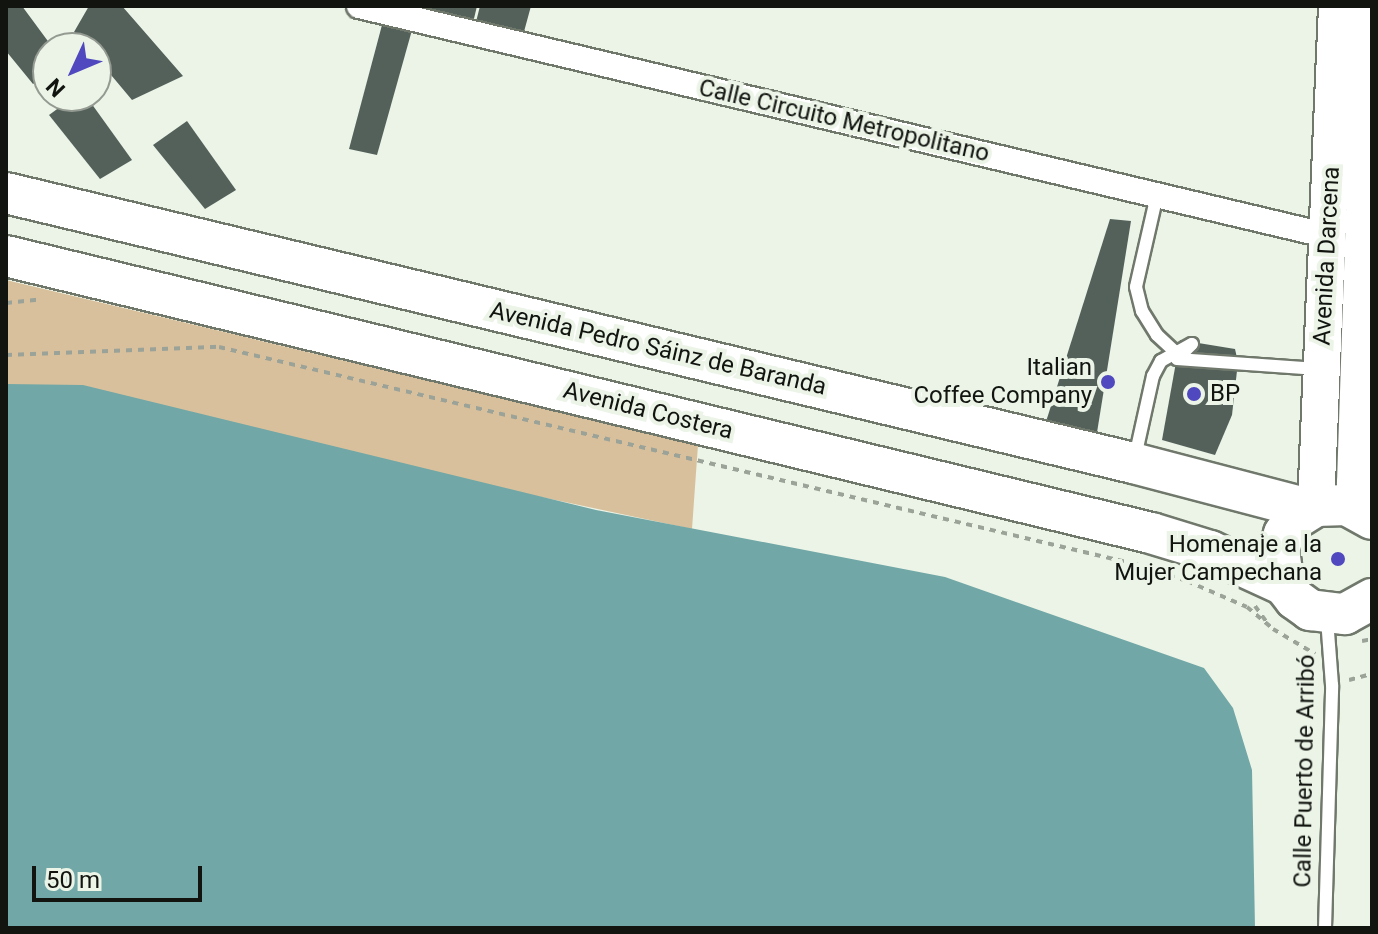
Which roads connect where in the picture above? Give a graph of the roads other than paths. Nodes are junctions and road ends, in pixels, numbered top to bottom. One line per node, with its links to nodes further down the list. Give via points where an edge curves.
1 (359, 6): 6 (street, Calle Circuito Metropolitano)
2 (1337, 6): 7 (main road, Avenida Darcena)
3 (1343, 6): 4 (lane)
4 (1371, 16): 12 (main road, Avenida Darcena, via 1355,483)
5 (6, 193): 11 (main road, Avenida Pedro Sáinz de Baranda)
6 (1157, 195): 7 (street, Calle Circuito Metropolitano); 9 (lane, via 1136,287 1142,311)
7 (1329, 236): 10 (main road, Avenida Darcena)
8 (6, 256): 13 (main road, Avenida Costera, via 1151,533 1210,551)
9 (1174, 351): 10 (lane, via 1192,344 1177,359); 11 (lane, via 1153,376)
10 (1320, 370): 12 (main road, Avenida Darcena, via 1318,446)
11 (1133, 463): 12 (main road, Avenida Pedro Sáinz de Baranda)
12 (1343, 506): 13 (main road, via 1284,534 1279,559)
13 (1284, 585): 14 (main road, Avenida Costera, via 1310,610)
14 (1358, 607): 15 (lane, Calle Puerto de Arribó, via 1329,663)
15 (1325, 928)

